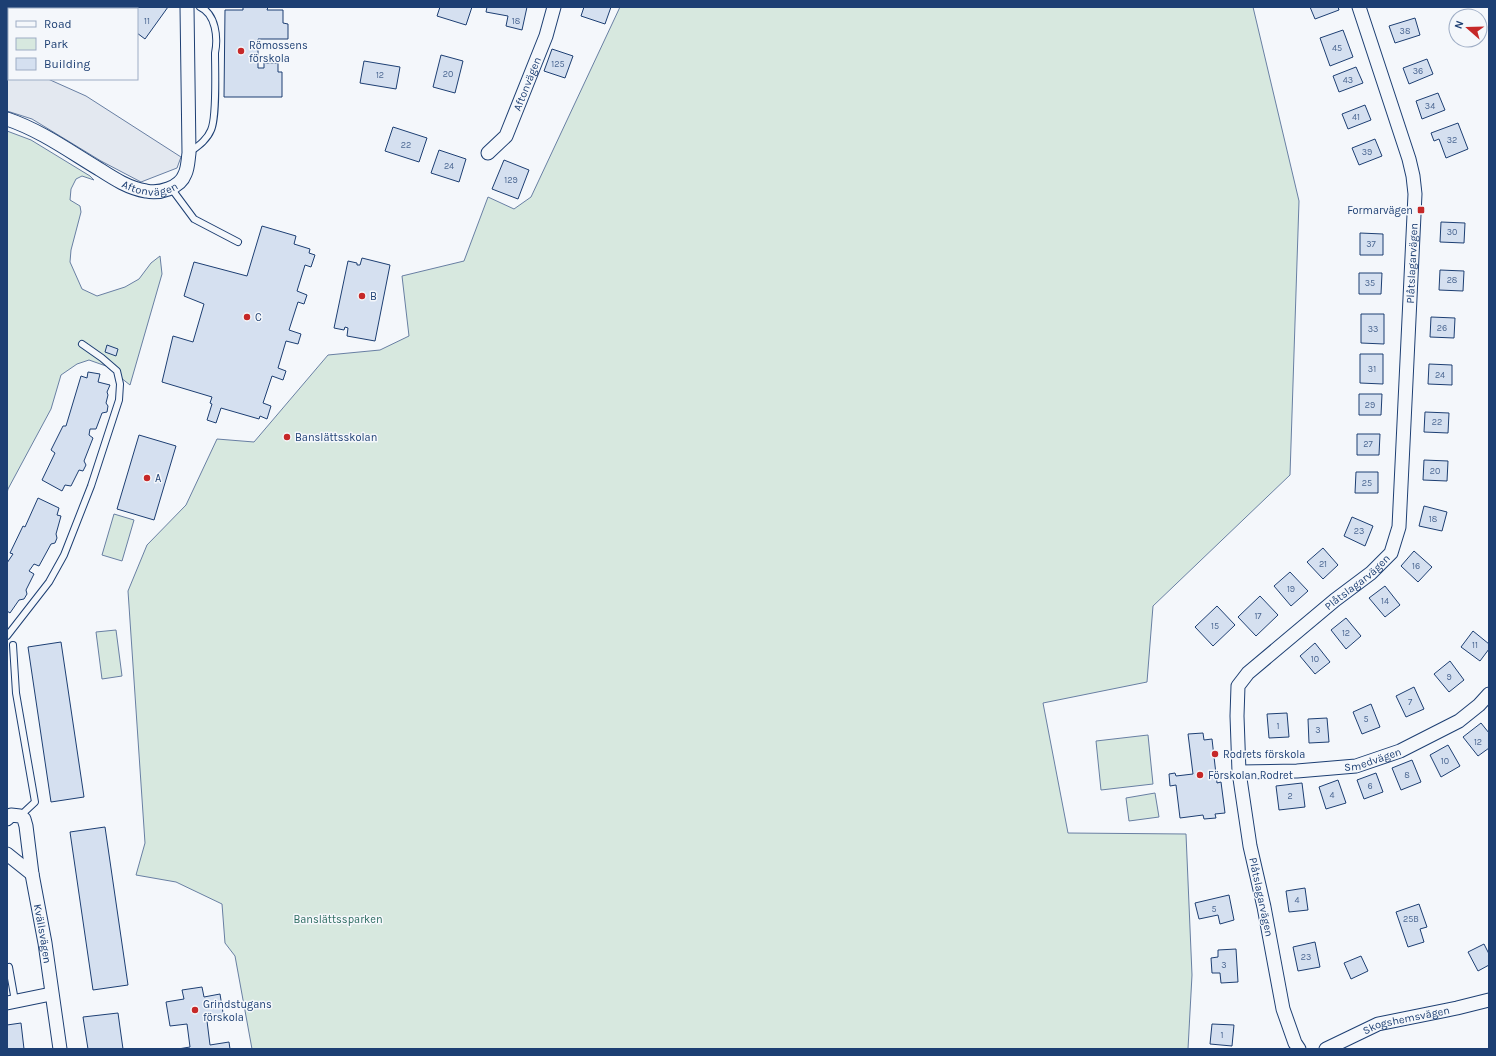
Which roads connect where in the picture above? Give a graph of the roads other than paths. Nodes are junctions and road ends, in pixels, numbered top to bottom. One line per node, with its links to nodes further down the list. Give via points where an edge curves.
1 (187, 7): 6 (street, Aftonvägen)
2 (200, 7): 6 (lane, via 206,10 214,26 214,114 212,130 201,144)
3 (554, 7): 7 (street, Aftonvägen, via 546,36 506,136)
4 (1359, 7): 14 (street, Plåtslagarvägen, via 1409,159 1415,194 1399,527 1391,553 1371,573 1248,672 1238,686)
5 (7, 119): 8 (street, Aftonvägen, via 22,124 125,184 146,192)
6 (189, 153): 8 (street, Aftonvägen, via 185,175)
7 (488, 153)
8 (171, 188): 9 (lane, via 194,220)
9 (238, 242)
10 (82, 344): 11 (lane, via 117,371 120,384 119,400 91,486 64,555 49,582)
11 (7, 636)
12 (13, 645): 15 (lane, via 16,693 35,802)
13 (1489, 694): 14 (street, Smedvägen, via 1459,721 1400,751 1356,766)
14 (1239, 772): 24 (street, Plåtslagarvägen, via 1250,846 1283,1009)
15 (20, 816): 16 (street, via 11,816); 18 (street, Kvällsvägen, via 26,826)
16 (7, 819)
17 (7, 854): 18 (street)
18 (32, 874): 20 (street, Kvällsvägen, via 45,943)
19 (7, 968): 22 (lane, via 9,967)
20 (51, 994): 22 (street); 23 (street, Kvällsvägen)
21 (1489, 1000): 25 (street, Skogshemsvägen, via 1378,1024)
22 (11, 1002)
23 (60, 1049)
24 (1299, 1049)
25 (1326, 1049)

